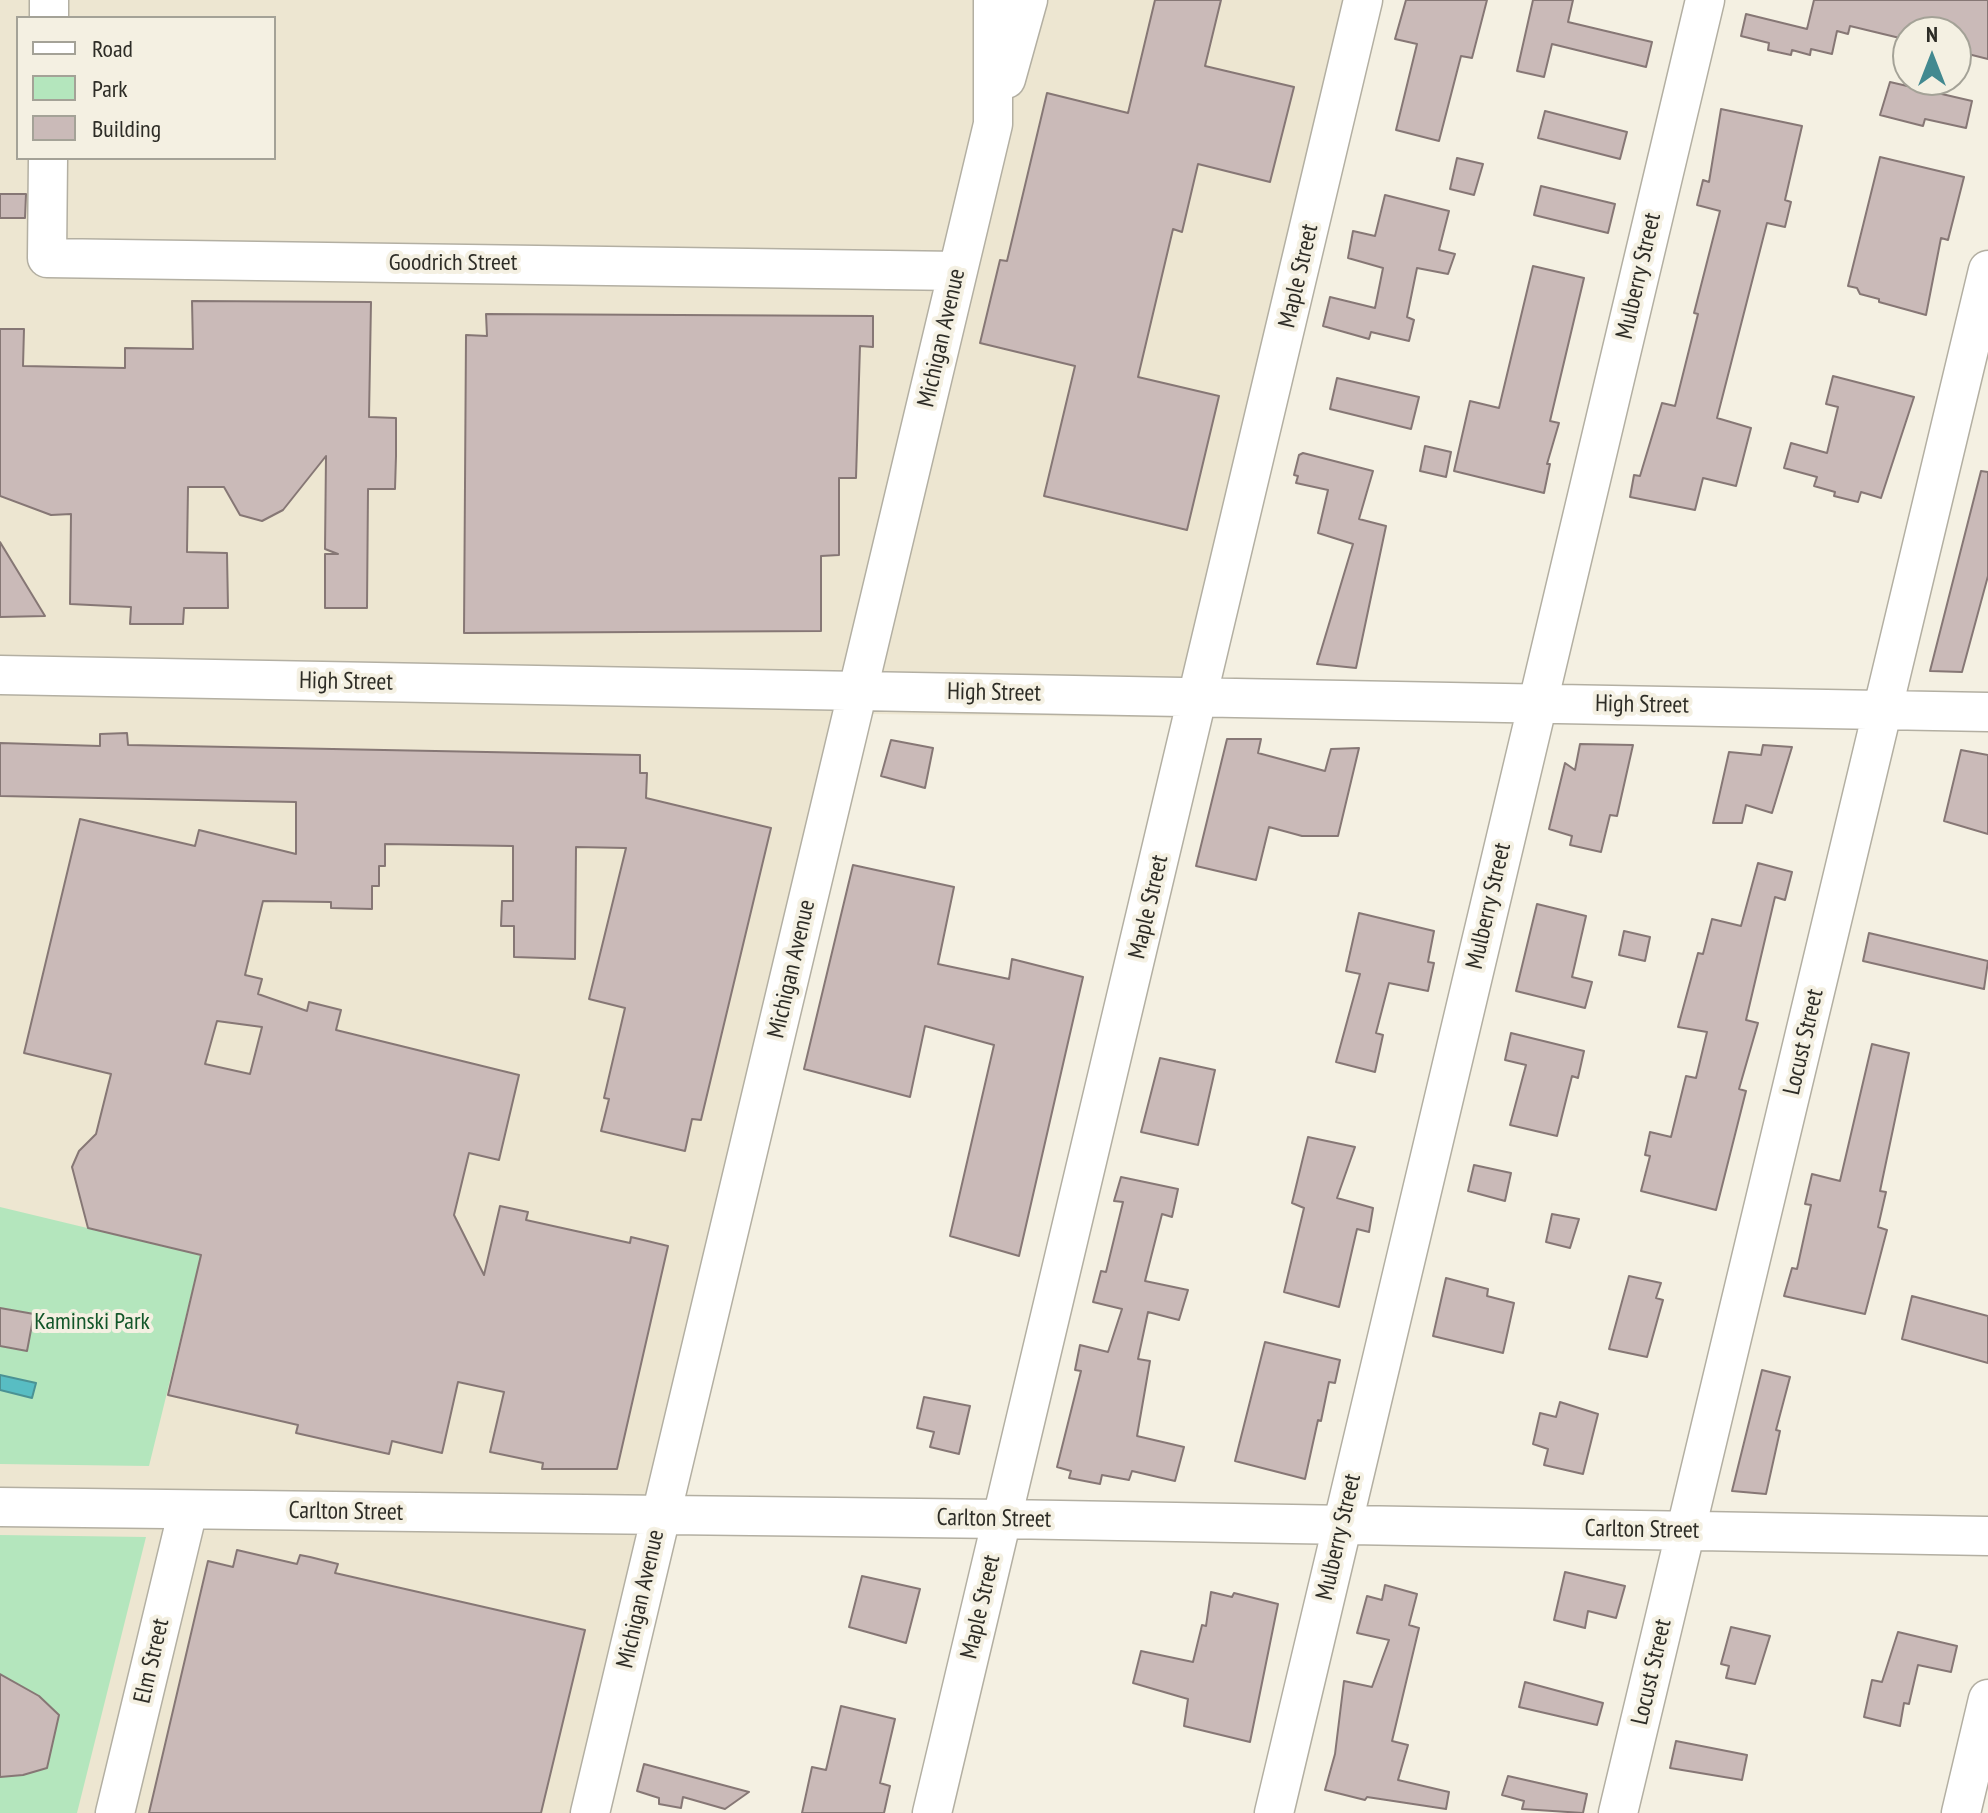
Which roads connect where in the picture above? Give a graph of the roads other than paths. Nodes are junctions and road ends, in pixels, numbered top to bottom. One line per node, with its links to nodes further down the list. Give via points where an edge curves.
1 (993, 0): 5 (street, Michigan Avenue)
2 (1028, 0): 5 (street, Michigan Avenue)
3 (1363, 0): 11 (street, Maple Street)
4 (1705, 0): 12 (street, Mulberry Street)
5 (993, 124): 8 (street, Michigan Avenue)
6 (48, 160): 8 (street, Goodrich Street, via 47,258)
7 (1988, 270): 13 (street, Locust Street)
8 (958, 271): 10 (street, Michigan Avenue)
9 (0, 675): 10 (street, High Street)
10 (858, 691): 11 (street, High Street); 17 (street, Michigan Avenue)
11 (1199, 697): 12 (street, High Street); 18 (street, Maple Street)
12 (1537, 703): 13 (street, High Street); 19 (street, Mulberry Street)
13 (1882, 710): 14 (street, High Street); 20 (street, Locust Street)
14 (1988, 712)
15 (0, 1507): 16 (street, Carlton Street)
16 (188, 1510): 17 (street, Carlton Street); 23 (street, Elm Street)
17 (661, 1516): 18 (street, Carlton Street); 24 (street, Michigan Avenue)
18 (1002, 1519): 19 (street, Carlton Street); 25 (street, Maple Street)
19 (1342, 1525): 20 (street, Carlton Street); 26 (street, Mulberry Street)
20 (1685, 1531): 21 (street, Carlton Street); 27 (street, Locust Street)
21 (1988, 1536)
22 (1988, 1699): 28 (street)
23 (115, 1813)
24 (590, 1813)
25 (932, 1813)
26 (1274, 1813)
27 (1618, 1813)
28 (1961, 1813)

